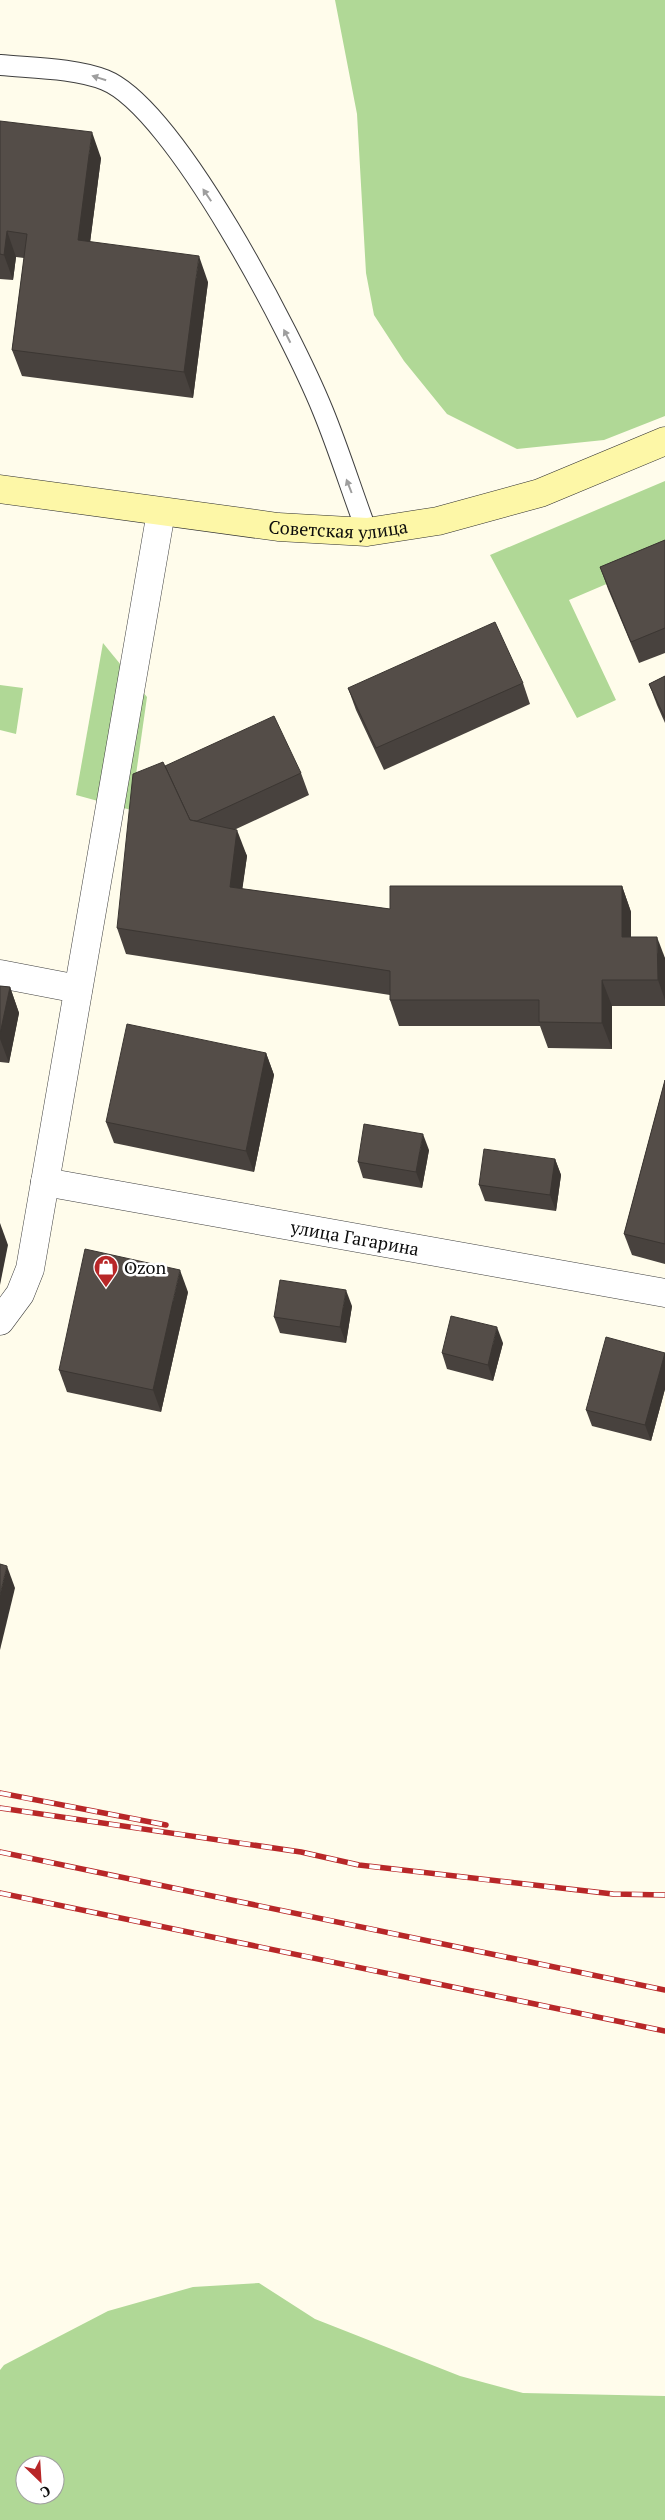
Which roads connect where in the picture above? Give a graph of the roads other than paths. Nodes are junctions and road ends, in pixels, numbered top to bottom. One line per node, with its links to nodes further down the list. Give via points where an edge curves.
1 (0, 64): 5 (lane, one-way to 1, via 323,411 284,328 226,224 172,144 148,114 106,80 86,74)
2 (665, 440): 5 (street, Советская улица, via 540,493 438,521)
3 (0, 489): 4 (street, Советская улица)
4 (161, 512): 5 (street, Советская улица, via 278,527); 7 (street)
5 (367, 532)
6 (0, 974): 7 (street)
7 (78, 989): 8 (street)
8 (45, 1182): 9 (street, улица Гагарина); 10 (street, via 30,1269 20,1294)
9 (665, 1293)
10 (0, 1321)

